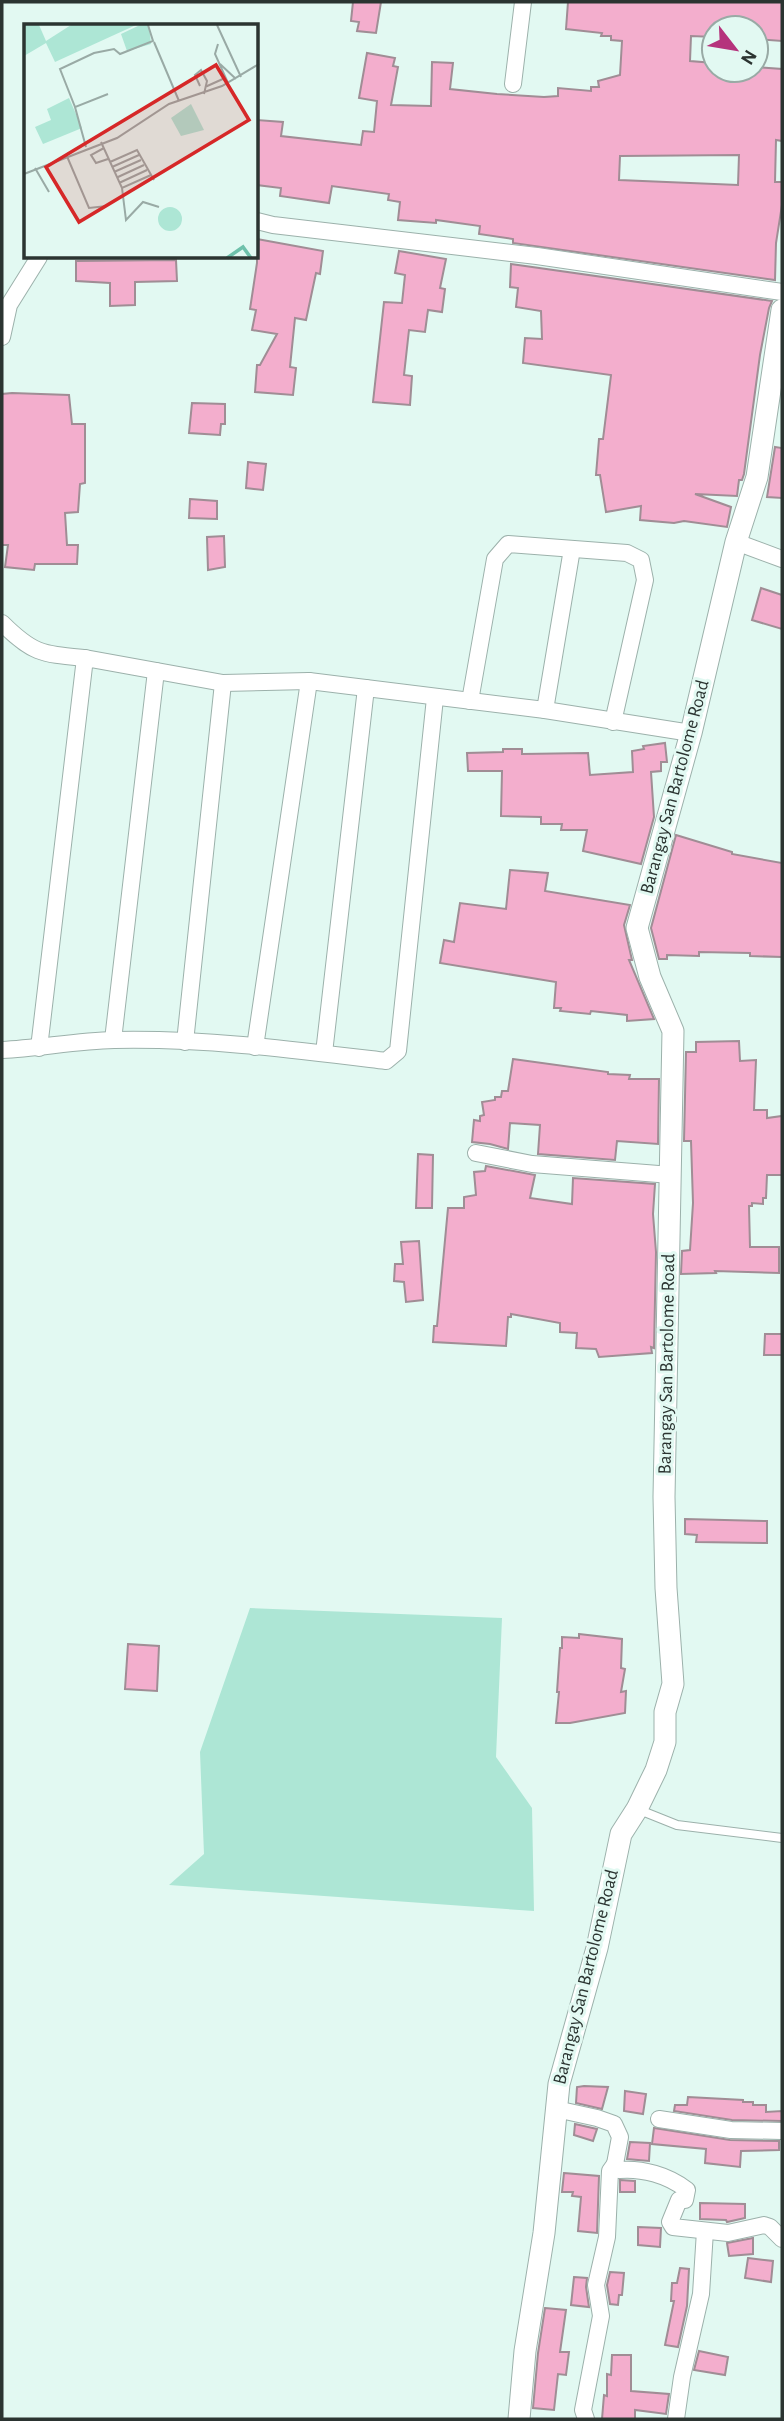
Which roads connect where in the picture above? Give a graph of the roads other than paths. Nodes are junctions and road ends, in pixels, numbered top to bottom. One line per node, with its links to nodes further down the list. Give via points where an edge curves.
1 (523, 2): 2 (street)
2 (513, 84)
3 (259, 221): 5 (street)
4 (38, 259): 7 (street, via 9,305)
5 (782, 292)
6 (782, 310): 8 (street, Barangay San Bartolome Road, via 757,477)
7 (2, 337)
8 (736, 542): 10 (street); 21 (street, Barangay San Bartolome Road)
9 (572, 549): 18 (street, via 508,544 495,559); 19 (street); 20 (street, via 627,553 641,560 645,580)
10 (782, 559)
11 (2, 624): 12 (street, via 41,654)
12 (85, 658): 13 (street); 25 (street)
13 (156, 671): 15 (street); 22 (street)
14 (309, 681): 15 (street); 16 (street); 24 (street)
15 (223, 683): 23 (street)
16 (366, 688): 17 (street); 27 (street)
17 (435, 698): 18 (street); 27 (street, via 398,1051 386,1061)
18 (470, 701): 19 (street)
19 (545, 710): 20 (street)
20 (613, 722): 21 (street)
21 (691, 733): 29 (street, Barangay San Bartolome Road, via 637,928 650,977 673,1031)
22 (113, 1040): 23 (street); 25 (street)
23 (186, 1042): 24 (street)
24 (255, 1047): 27 (street)
25 (39, 1048): 26 (street)
26 (2, 1050)
27 (324, 1053)
28 (476, 1153): 29 (street, via 531,1164)
29 (671, 1175): 30 (street, Barangay San Bartolome Road, via 664,1497 673,1684 665,1712 665,1742)
30 (637, 1809): 31 (lane, via 677,1825); 32 (street, Barangay San Bartolome Road, via 621,1834)
31 (782, 1838)
32 (556, 2109): 35 (street, via 614,2124 620,2137); 38 (street, Barangay San Bartolome Road)
33 (659, 2119): 34 (street, via 732,2130)
34 (782, 2131)
35 (615, 2164): 36 (street, via 619,2170 657,2174 677,2182 687,2190 687,2197 679,2200 670,2222 673,2227); 39 (street, via 610,2171 607,2237 596,2285 601,2316 583,2410)
36 (705, 2231): 37 (street, via 728,2233 764,2225); 40 (street, via 701,2294)
37 (782, 2239)
38 (519, 2419)
39 (586, 2419)
40 (676, 2419)

